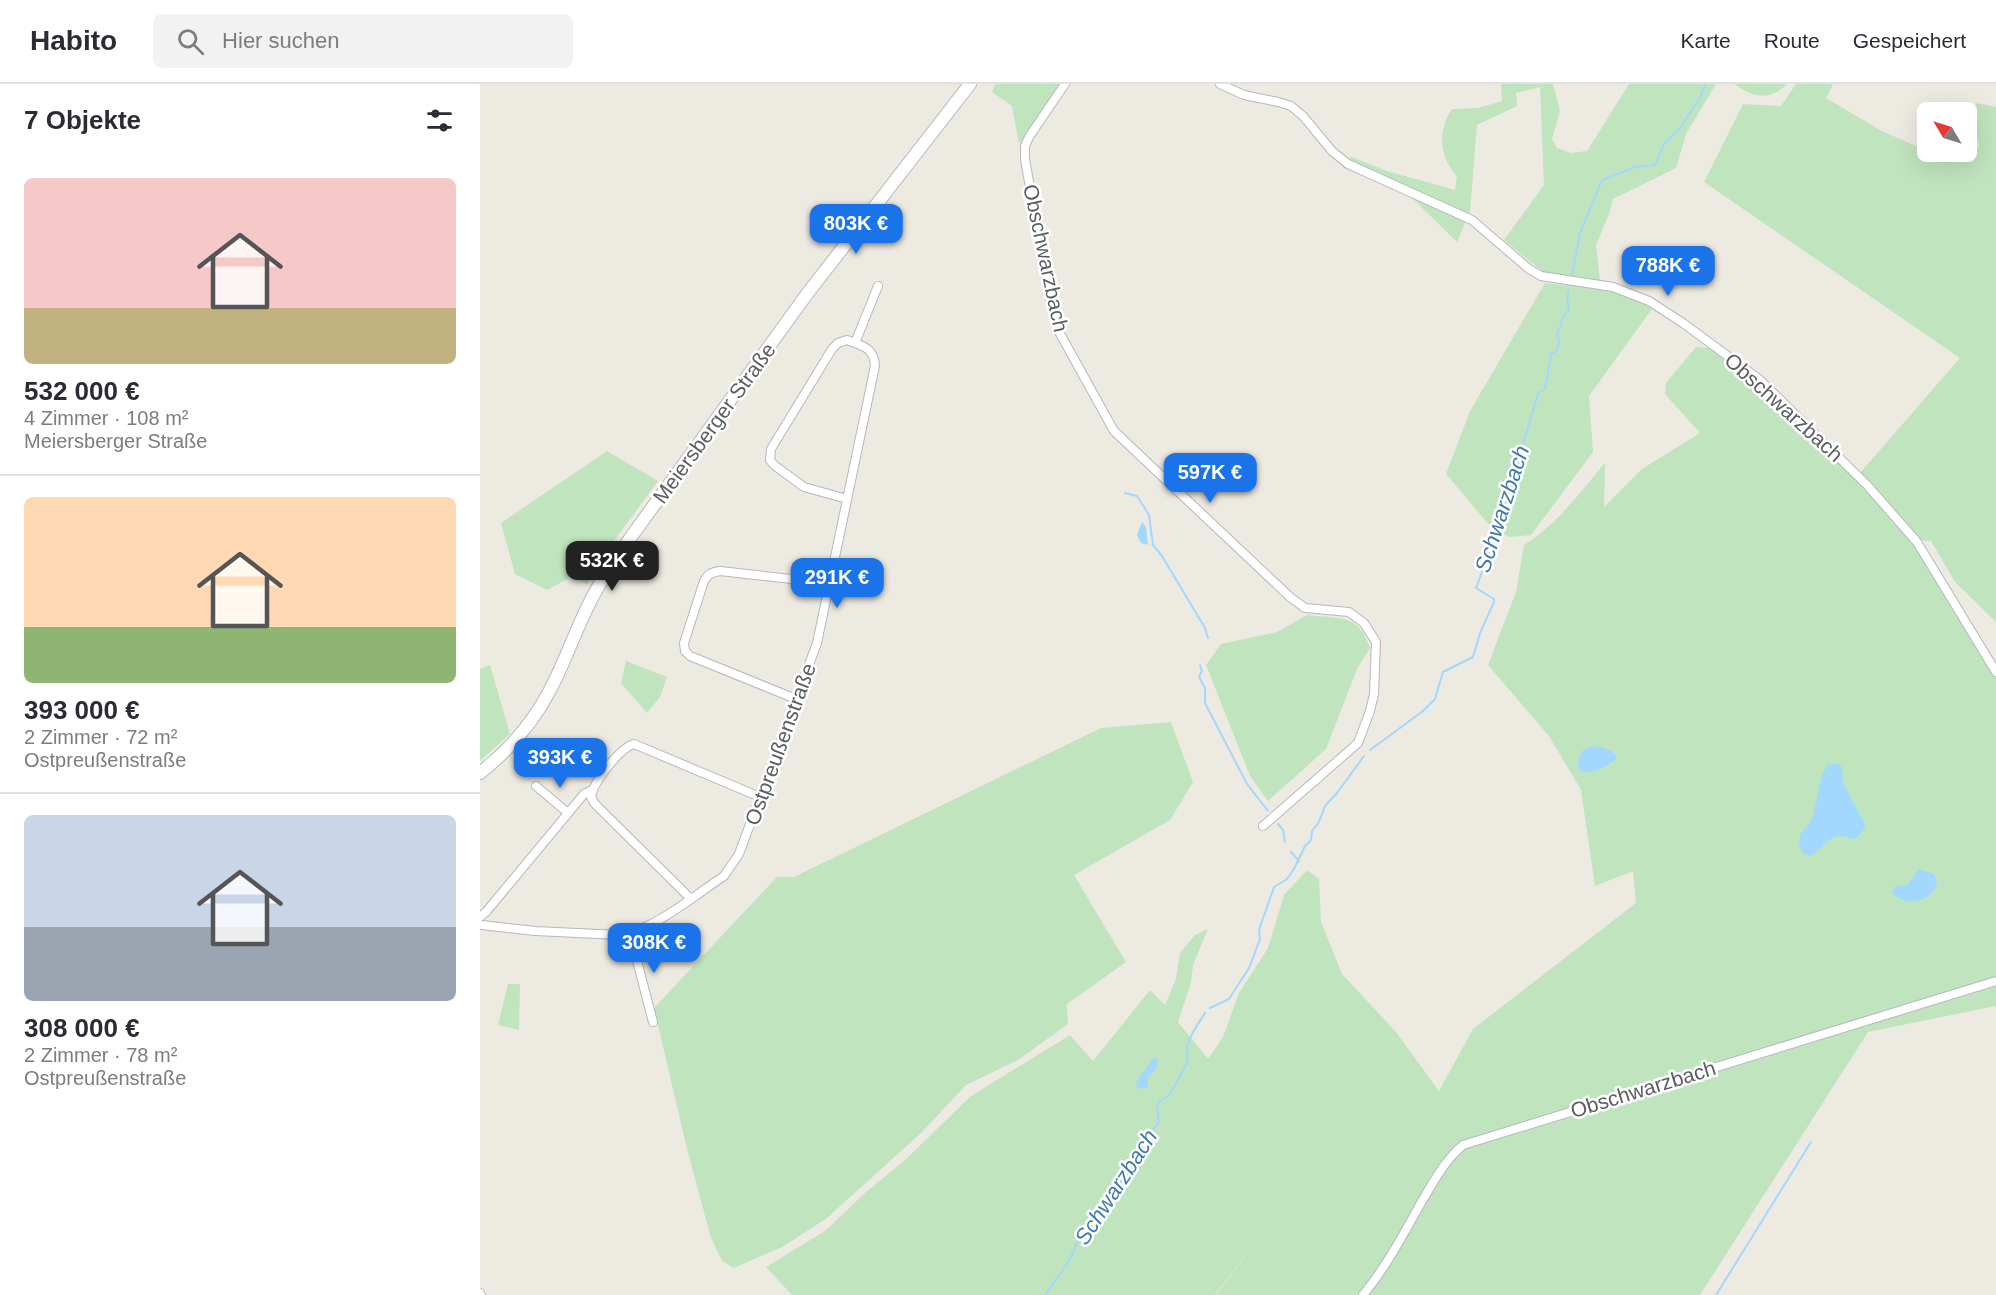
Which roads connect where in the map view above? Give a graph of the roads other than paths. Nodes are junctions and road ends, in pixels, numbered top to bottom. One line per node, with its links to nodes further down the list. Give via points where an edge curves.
1 (970, 84): 10 (main road, Meiersberger Straße, via 794,312 631,537 595,593 537,713 502,755)
2 (1065, 84): 15 (street, Obschwarzbach, via 1029,137 1025,159 1058,330 1105,416 1114,431 1290,597 1305,608 1349,612 1364,623 1376,642 1374,694 1358,743)
3 (1220, 84): 8 (street, Obschwarzbach, via 1244,95 1291,106 1348,164 1472,220 1541,276 1631,293 1667,311 1725,353 1793,410 1891,511 1917,542)
4 (878, 286): 5 (street)
5 (855, 343): 6 (street, Ostpreußenstraße, via 869,349 875,356 875,366); 6 (street, via 847,340 832,349 771,449 770,460 804,487)
6 (846, 499): 7 (street, Ostpreußenstraße)
7 (828, 583): 9 (street, Ostpreußenstraße, via 817,643); 9 (street, via 713,572 704,581 684,643 690,656)
8 (1996, 672)
9 (796, 699): 13 (street, Ostpreußenstraße)
10 (480, 773)
11 (536, 786): 14 (street)
12 (592, 790): 13 (street, Ostpreußenstraße, via 625,748 634,744); 14 (street, Ostpreußenstraße); 16 (street, via 595,804)
13 (760, 797): 16 (street, Ostpreußenstraße, via 733,866)
14 (568, 813): 17 (street, Ostpreußenstraße)
15 (1263, 826)
16 (690, 898): 18 (street, Ostpreußenstraße)
17 (480, 922): 18 (street, Ostpreußenstraße, via 535,931)
18 (630, 934): 20 (street)
19 (1996, 981): 21 (street, Obschwarzbach, via 1463,1145 1433,1182)
20 (653, 1022)
21 (1363, 1295)

